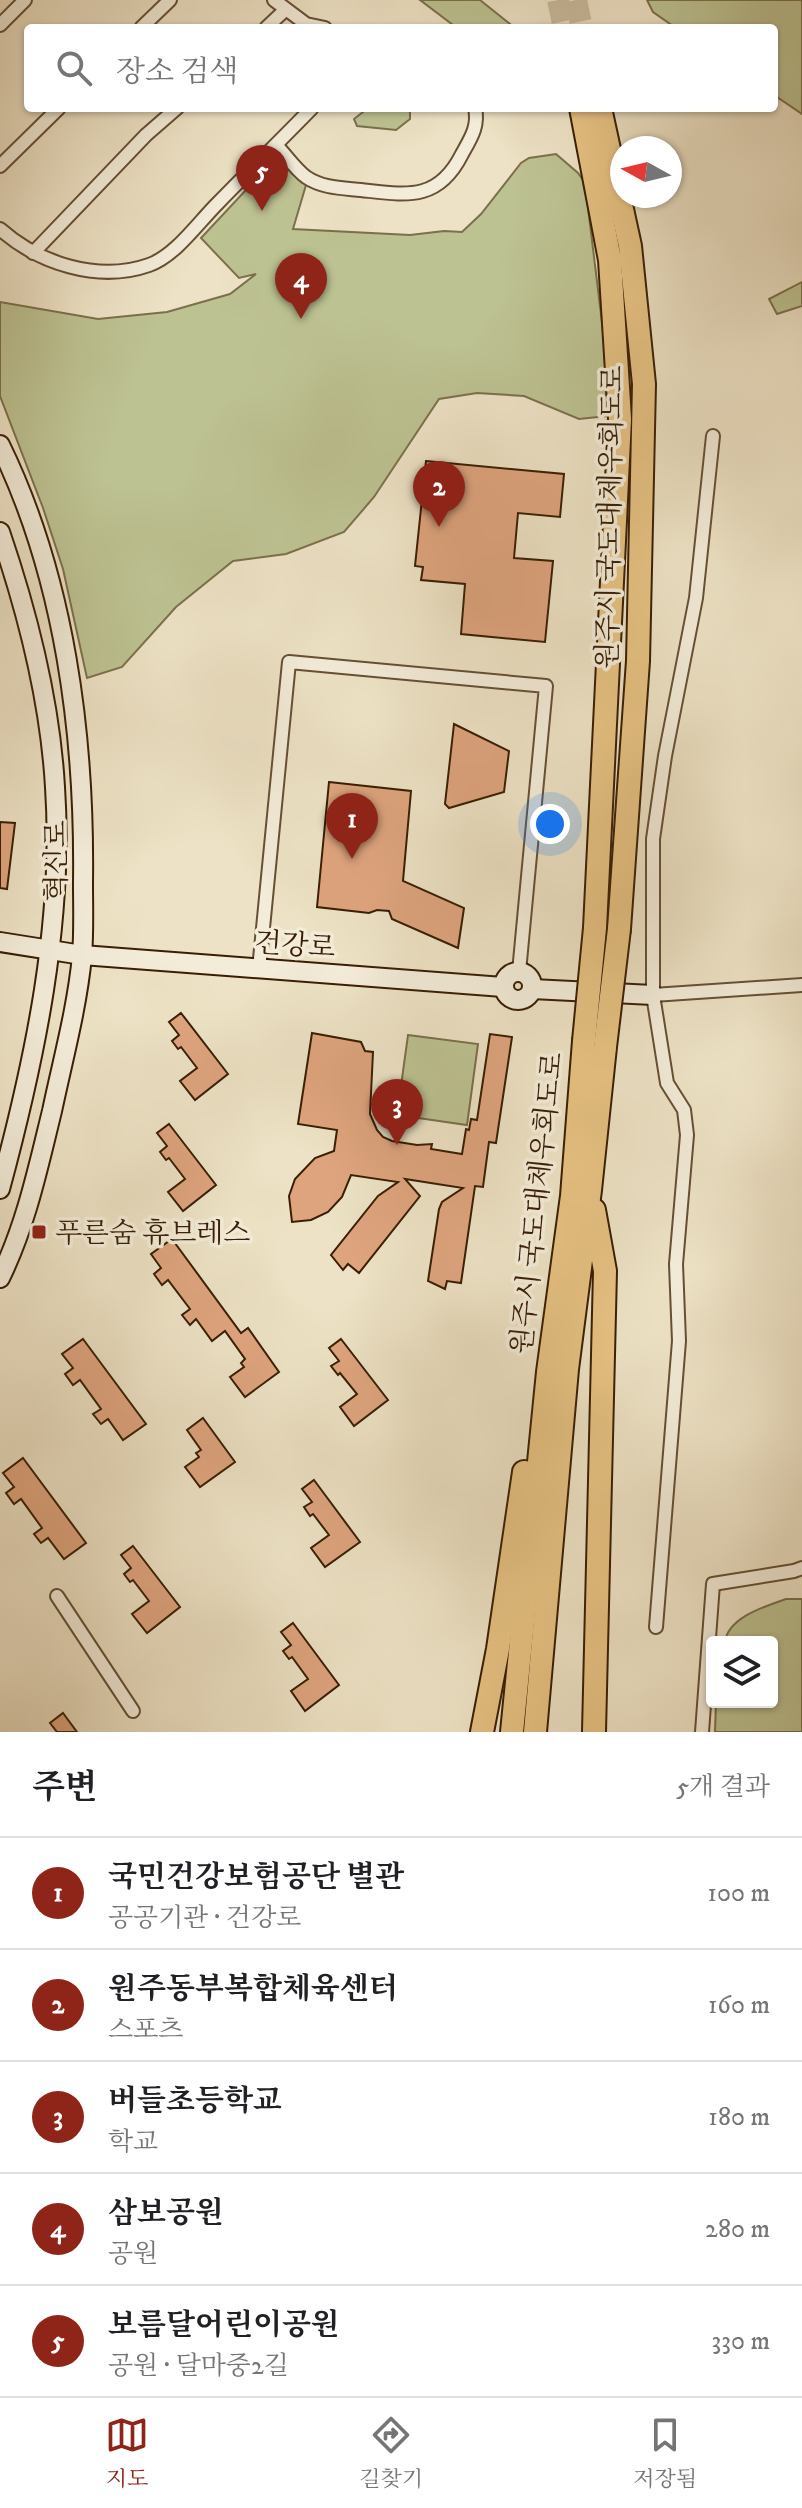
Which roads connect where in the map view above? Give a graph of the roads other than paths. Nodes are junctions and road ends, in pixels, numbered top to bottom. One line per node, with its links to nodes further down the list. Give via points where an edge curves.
1 (25, 0): 8 (street)
2 (170, 0): 5 (street)
3 (274, 0): 4 (street)
4 (285, 10): 6 (street); 7 (street)
5 (145, 24)
6 (270, 24)
7 (306, 24)
8 (0, 25)
9 (55, 112): 16 (street)
10 (172, 112): 18 (street)
11 (308, 112): 15 (street)
12 (476, 112): 15 (street, via 478,122 456,167 420,194 327,187 306,176)
13 (582, 112): 31 (highway, 원주시 국도대체우회도로, bridge, via 610,260 620,419)
14 (601, 112): 31 (highway, 원주시 국도대체우회도로, bridge, via 630,246 644,384 638,661 619,929)
15 (276, 145): 18 (street, via 184,241 150,265 107,272 47,261)
16 (0, 166)
17 (0, 229): 18 (street)
18 (33, 253)
19 (713, 436): 30 (street, via 696,598 653,839)
20 (0, 445): 24 (street, 혁신로, via 49,579 71,681 84,826)
21 (0, 532): 23 (street, 혁신로, via 33,637 55,785 57,846)
22 (0, 942): 23 (street)
23 (49, 949): 24 (street, 건강로); 32 (street, 혁신로, via 42,1010)
24 (82, 955): 25 (street, 건강로); 34 (street, 혁신로, via 33,1192)
25 (259, 969): 26 (street, via 289,662 546,686); 28 (street, 건강로)
26 (519, 972): 28 (street, via 510,974); 29 (street, via 530,979)
27 (802, 985): 30 (street)
28 (503, 987): 29 (street, via 519,1001)
29 (532, 989): 30 (street)
30 (653, 995): 38 (street, via 667,1083 684,1110 687,1135 676,1264 679,1341)
31 (594, 1044): 33 (highway, 원주시 국도대체우회도로)
32 (0, 1189)
33 (581, 1193): 35 (highway, 원주시 국도대체우회도로); 40 (highway, via 556,1241); 43 (highway, via 605,1271)
34 (0, 1278)
35 (557, 1370): 41 (highway); 42 (highway)
36 (802, 1568): 44 (street, via 713,1584)
37 (57, 1596): 39 (street)
38 (656, 1627)
39 (133, 1711)
40 (482, 1732)
41 (512, 1732)
42 (535, 1732)
43 (594, 1732)
44 (702, 1732)

